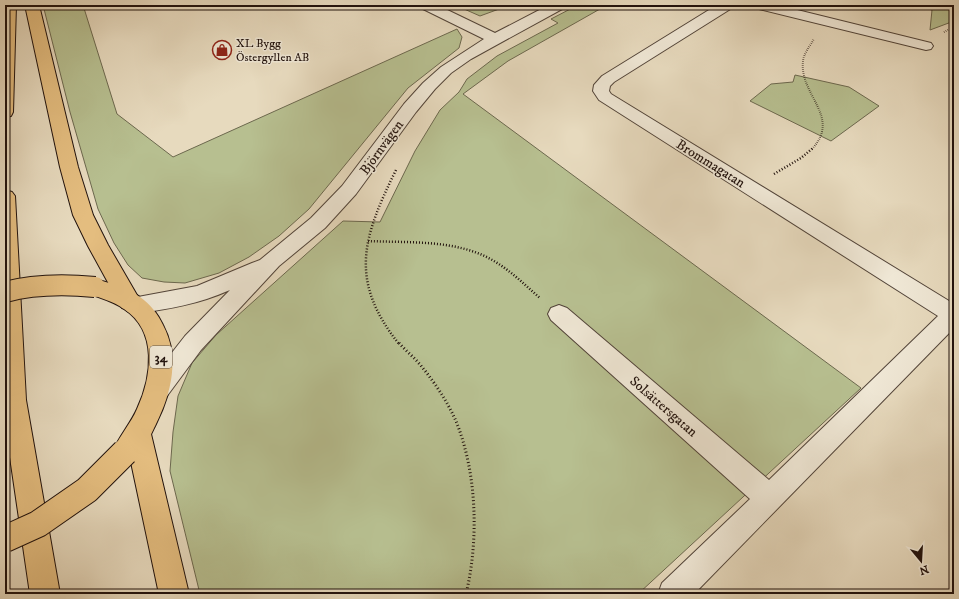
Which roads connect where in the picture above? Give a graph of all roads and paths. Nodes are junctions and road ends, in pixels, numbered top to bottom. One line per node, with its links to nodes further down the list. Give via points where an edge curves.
1 (9, 5): 10 (main road)
2 (32, 5): 17 (main road, via 83,215)
3 (426, 5): 8 (street)
4 (559, 5): 8 (street, Björnvägen)
5 (726, 5): 12 (street, Brommagatan, via 608,79 602,85 601,91 605,97)
6 (760, 5): 7 (street)
7 (823, 21): 9 (street); 12 (path, via 803,60 802,71 806,86 822,114 825,128 823,136 815,147)
8 (494, 38): 15 (street, Björnvägen, via 446,70 429,86 349,190 318,223)
9 (926, 46)
10 (5, 112)
11 (399, 165): 14 (path, via 373,218)
12 (752, 188): 19 (street, Brommagatan)
13 (5, 196): 24 (main road, via 14,400)
14 (368, 241): 18 (path, via 456,247 488,258); 26 (path, via 365,262 368,282 386,326 420,365 448,406 459,429 474,511 474,546)
15 (272, 261): 17 (street, Björnvägen, via 201,293 171,300); 20 (street, Björnvägen, via 193,343)
16 (5, 292): 17 (main road, 34, bridge, via 58,284 95,287)
17 (132, 303): 20 (main road, 34, via 149,321 159,340 162,364)
18 (560, 314): 22 (street, Solsättersgatan)
19 (954, 315): 22 (street)
20 (158, 389): 21 (main road, 34)
21 (132, 443): 23 (main road, 34, bridge, via 87,490 38,524); 25 (main road, via 146,465)
22 (769, 498): 27 (street)
23 (5, 539)
24 (45, 594)
25 (174, 594)
26 (466, 594)
27 (673, 594)

